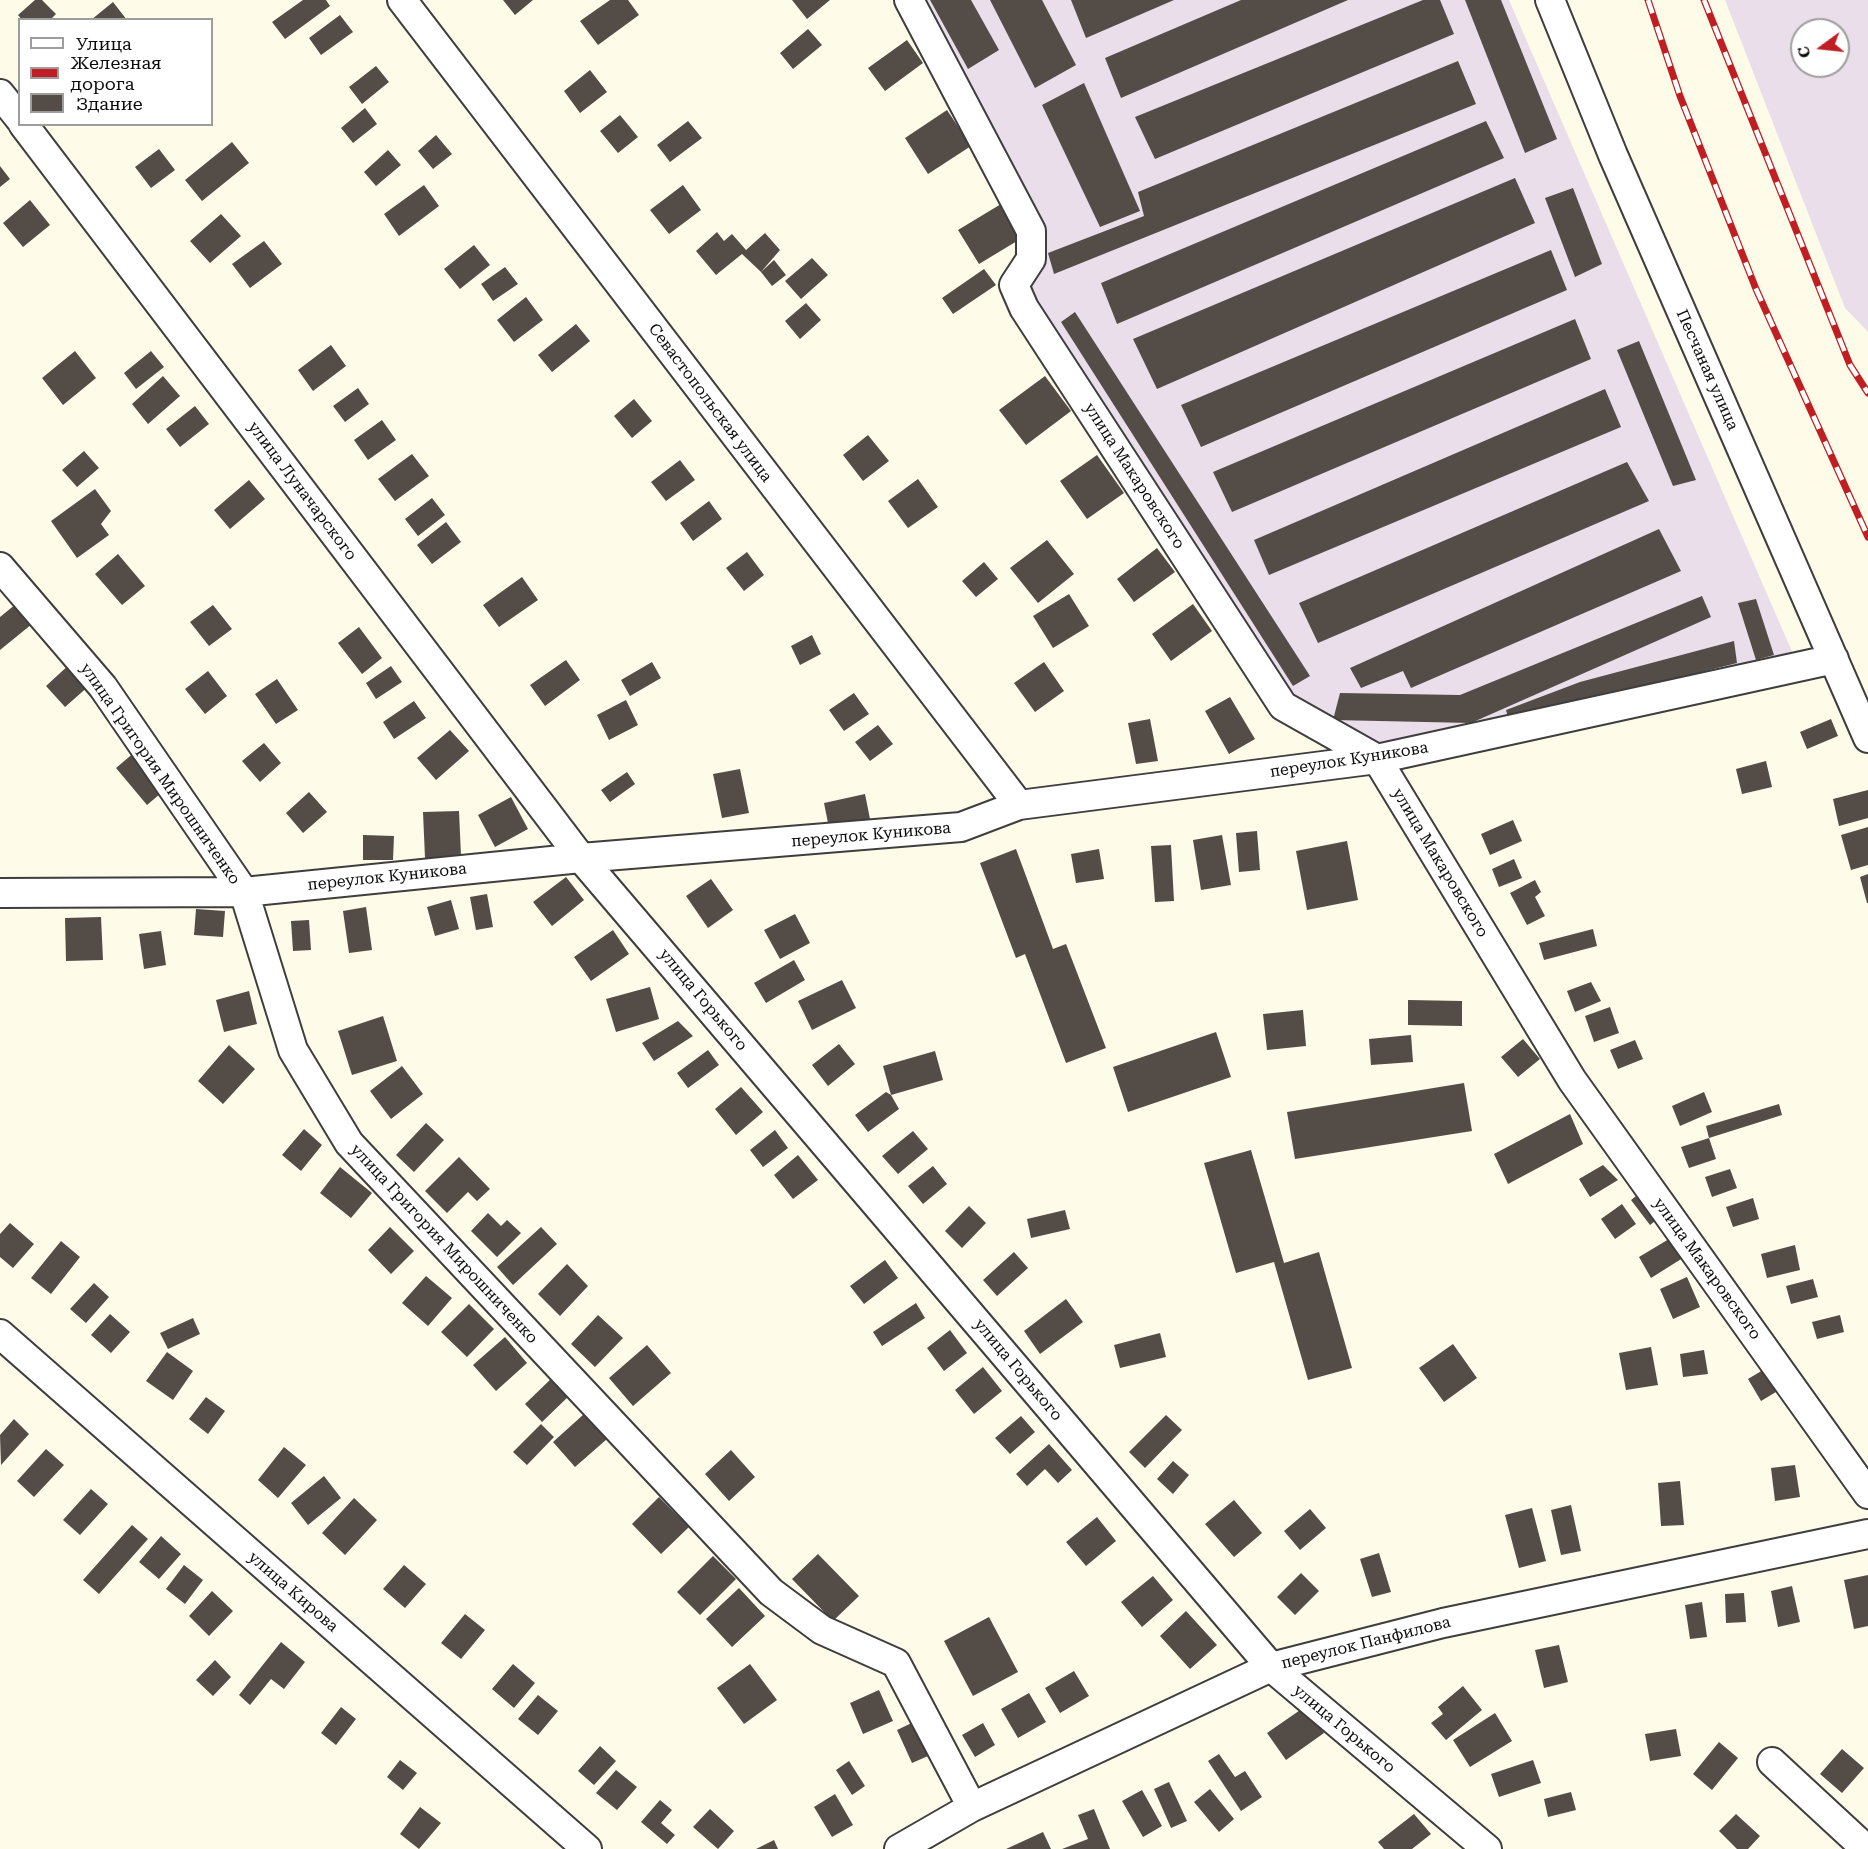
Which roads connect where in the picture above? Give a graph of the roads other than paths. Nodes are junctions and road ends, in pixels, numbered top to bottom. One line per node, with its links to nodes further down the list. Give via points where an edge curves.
1 (402, 0): 11 (street, Севастопольская улица)
2 (909, 0): 10 (street, улица Макаровского, via 1030,231 1031,259 1014,285 1024,308 1283,706)
3 (1550, 0): 8 (street, Песчаная улица, via 1613,154)
4 (0, 94): 5 (street)
5 (18, 116)
6 (26, 126): 12 (street, улица Луначарского)
7 (0, 567): 13 (street, улица Григория Мирошниченко, via 103,687)
8 (1834, 659): 9 (street, Песчаная улица); 10 (street, переулок Куникова)
9 (1868, 738)
10 (1377, 759): 11 (street, переулок Куникова); 16 (street, улица Макаровского, via 1572,1080)
11 (1019, 805): 12 (street, переулок Куникова, via 961,827)
12 (581, 858): 13 (street, переулок Куникова); 18 (street, улица Горького)
13 (244, 892): 14 (street, переулок Куникова); 20 (street, улица Григория Мирошниченко, via 293,1050 349,1143 771,1592 822,1630 896,1663)
14 (0, 893)
15 (0, 1334): 22 (street, улица Кирова)
16 (1868, 1494)
17 (1868, 1534): 18 (street, переулок Панфилова, via 1443,1623)
18 (1271, 1667): 20 (street, переулок Панфилова); 24 (street, улица Горького)
19 (1772, 1762): 21 (street)
20 (972, 1807): 23 (street, переулок Панфилова)
21 (1854, 1838)
22 (587, 1849)
23 (898, 1849)
24 (1487, 1849)

